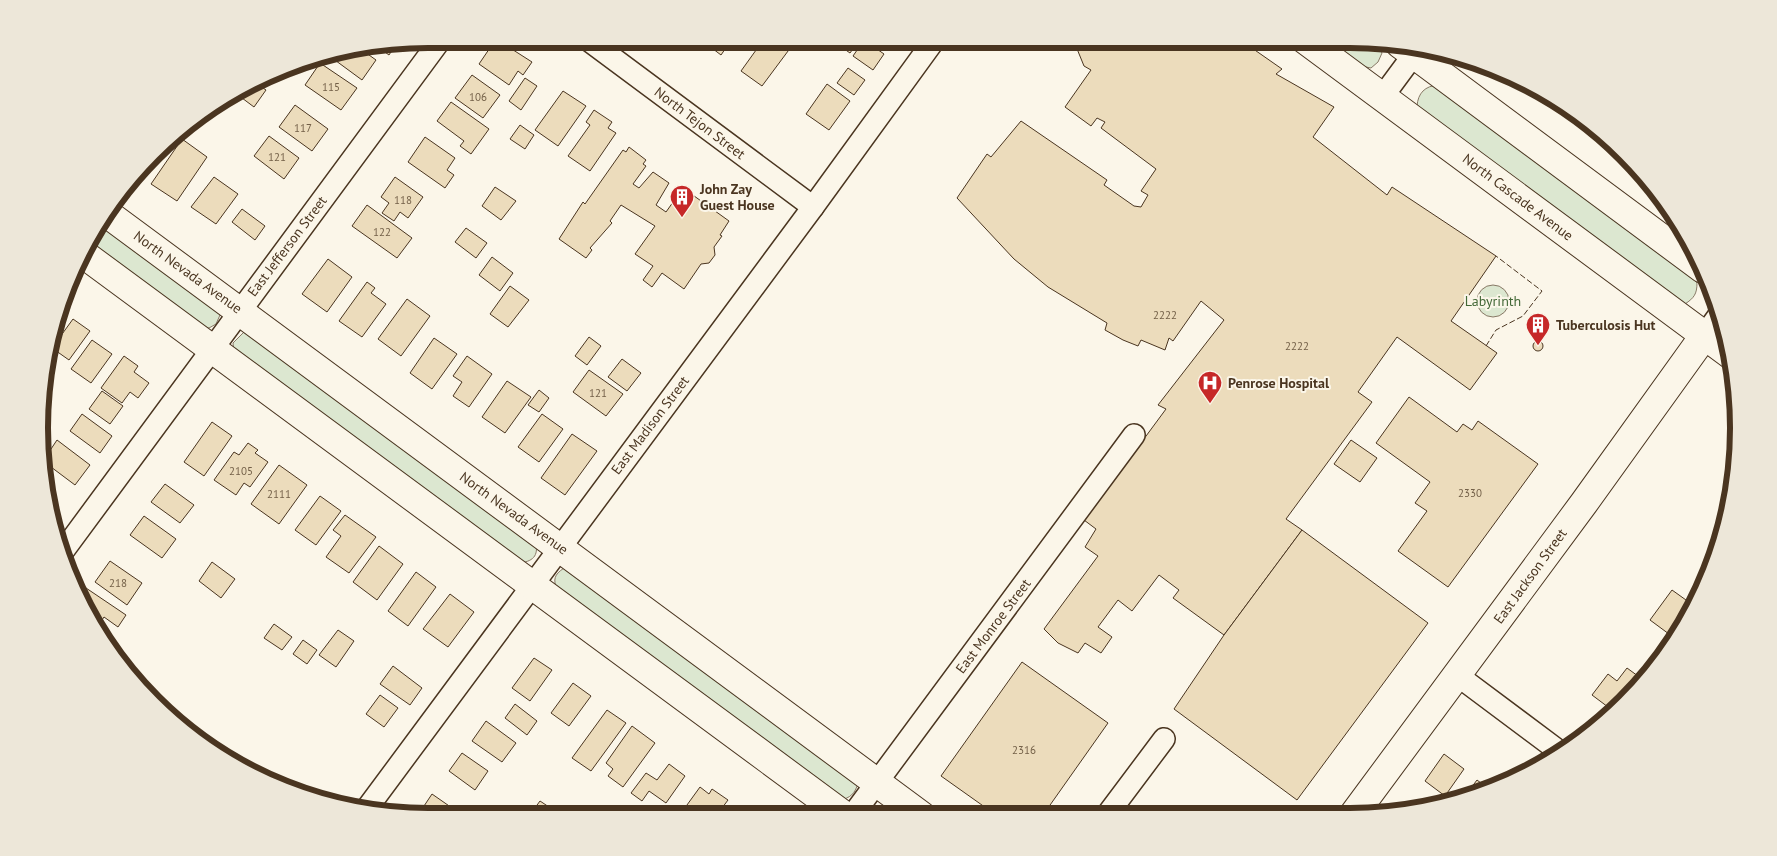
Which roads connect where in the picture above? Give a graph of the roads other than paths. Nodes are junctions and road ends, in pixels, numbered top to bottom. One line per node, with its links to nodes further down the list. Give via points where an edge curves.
1 (434, 48): 12 (street, East Jefferson Street)
2 (599, 48): 8 (street, North Tejon Street)
3 (928, 48): 8 (street, East Madison Street)
4 (1316, 48): 7 (main road, North Cascade Avenue)
5 (1408, 53): 7 (street)
6 (1419, 54): 11 (main road)
7 (1383, 96): 13 (main road, North Cascade Avenue)
8 (813, 207): 17 (street, East Madison Street)
9 (112, 217): 12 (main road, North Nevada Avenue)
10 (88, 258): 14 (main road)
11 (1689, 259)
12 (239, 310): 14 (street, East Jefferson Street); 17 (main road, North Nevada Avenue)
13 (1716, 328): 19 (main road, East Jackson Street)
14 (211, 348): 16 (street, East Jefferson Street); 18 (main road)
15 (1134, 435): 22 (street, East Monroe Street)
16 (67, 546)
17 (560, 546): 18 (street, East Madison Street); 22 (main road, North Nevada Avenue)
18 (532, 585): 23 (street, East Madison Street); 24 (main road)
19 (1457, 675): 21 (street); 28 (main road, East Jackson Street)
20 (1164, 739): 27 (street)
21 (1554, 748)
22 (877, 781): 25 (street, East Monroe Street); 26 (main road, North Nevada Avenue)
23 (370, 804)
24 (835, 808)
25 (858, 808)
26 (912, 808)
27 (1112, 808)
28 (1358, 808)

